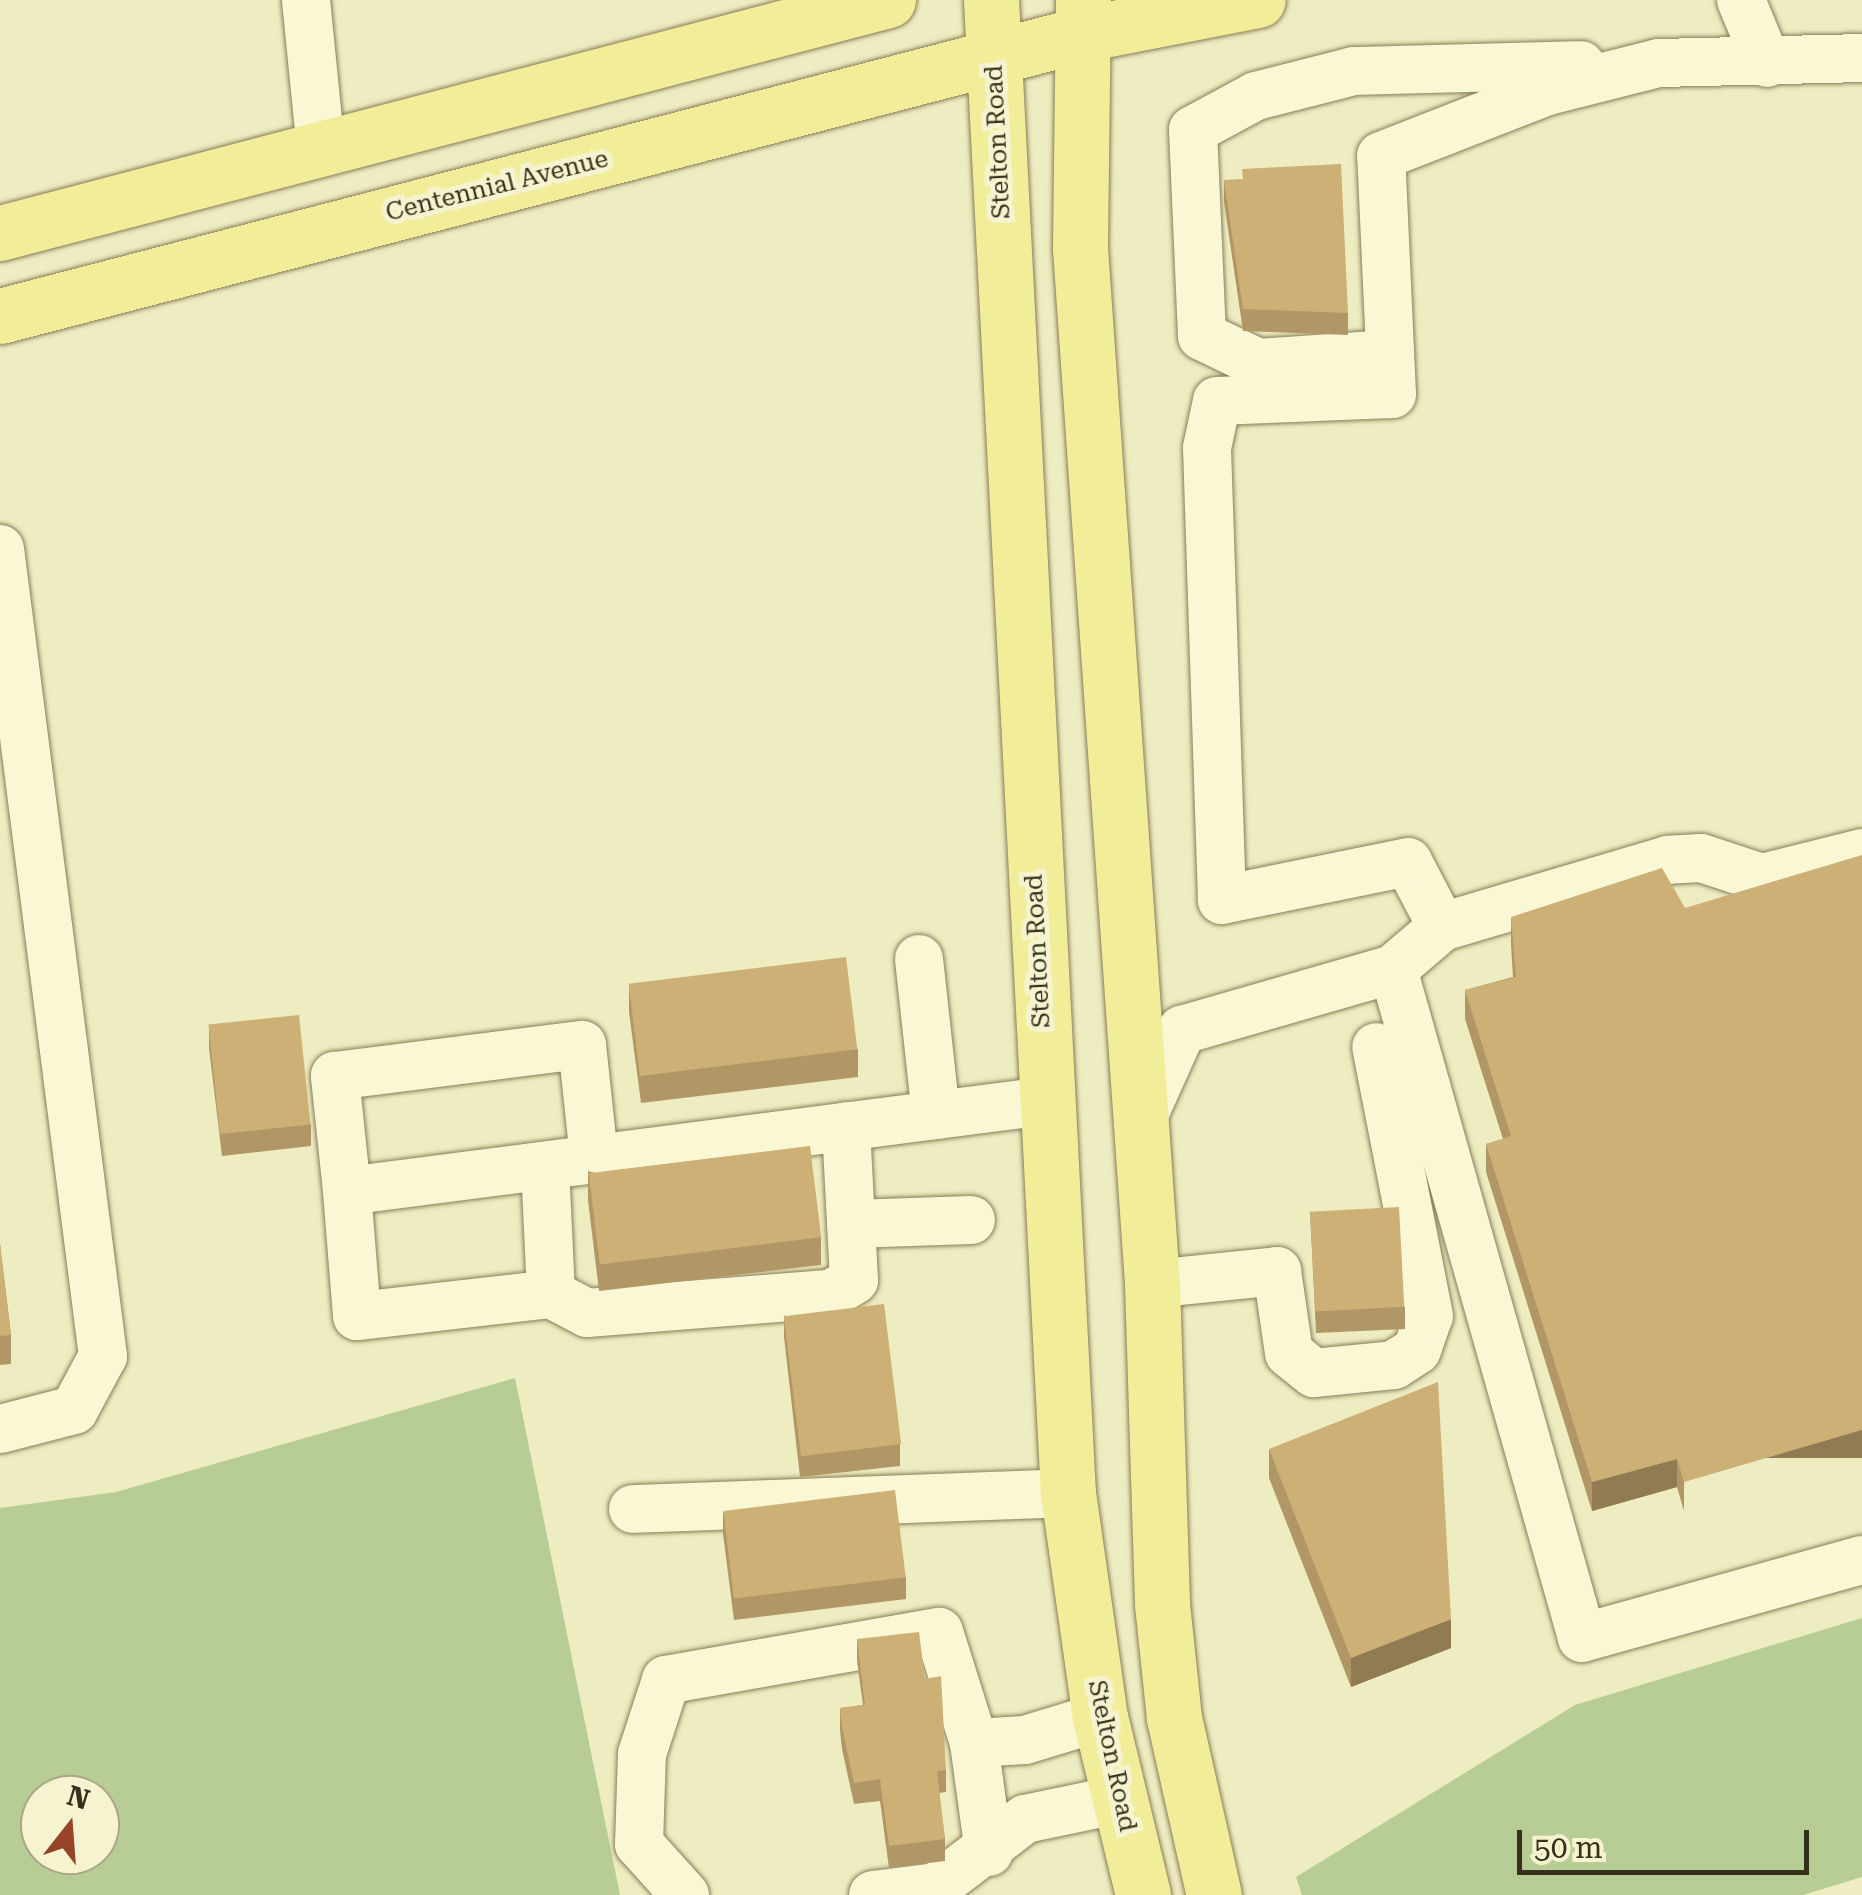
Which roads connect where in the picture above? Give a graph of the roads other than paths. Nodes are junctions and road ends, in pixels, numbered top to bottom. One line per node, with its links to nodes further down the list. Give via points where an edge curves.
1 (306, 0): 11 (lane)
2 (888, 0): 11 (main road)
3 (991, 0): 7 (main road, Stelton Road)
4 (1258, 0): 6 (main road, Centennial Avenue)
5 (1741, 0): 10 (lane)
6 (1083, 17): 7 (main road, Centennial Avenue); 25 (main road, via 1080,248)
7 (994, 57): 13 (main road, Centennial Avenue); 22 (main road, Stelton Road)
8 (1862, 58): 10 (lane)
9 (1660, 63): 10 (lane); 14 (lane, via 1548,91 1381,156); 14 (lane, via 1354,71 1217,110 1193,130 1202,336 1258,363)
10 (1767, 63)
11 (321, 149): 12 (main road)
12 (0, 233)
13 (0, 316)
14 (1391, 374): 18 (lane, via 1217,401 1207,448 1222,900 1408,862)
15 (0, 548): 16 (lane)
16 (14, 778): 33 (lane, via 103,1356 74,1410)
17 (1862, 853): 18 (lane, via 1762,878 1701,858 1668,860)
18 (1442, 927): 20 (lane)
19 (918, 959): 23 (lane)
20 (1393, 969): 25 (lane, via 1182,1030 1155,1072); 36 (lane, via 1582,1638)
21 (1376, 1047): 31 (lane, via 1426,1335 1394,1365 1314,1373 1289,1354 1277,1271)
22 (1045, 1101): 23 (lane); 34 (main road, Stelton Road)
23 (936, 1114): 24 (lane)
24 (846, 1126): 26 (lane); 30 (lane)
25 (1139, 1127): 31 (main road)
26 (594, 1158): 27 (lane); 28 (lane, via 582,1045 335,1076)
27 (545, 1166): 28 (lane); 32 (lane)
28 (348, 1191): 32 (lane, via 358,1316)
29 (971, 1220): 30 (lane)
30 (851, 1224): 32 (lane, via 854,1280 831,1294 587,1313)
31 (1152, 1284): 44 (main road, via 1174,1718)
32 (551, 1294)
33 (0, 1429)
34 (1068, 1494): 35 (lane); 37 (main road, Stelton Road)
35 (633, 1509)
36 (1862, 1560)
37 (1100, 1717): 38 (lane, via 1025,1740); 39 (main road, Stelton Road)
38 (974, 1743): 40 (lane); 41 (lane, via 939,1632 666,1680 642,1754 639,1844)
39 (1121, 1799): 40 (lane, via 1026,1819); 43 (main road, Stelton Road)
40 (989, 1852): 42 (lane, via 936,1886)
41 (685, 1895)
42 (873, 1895)
43 (1143, 1895)
44 (1214, 1895)

